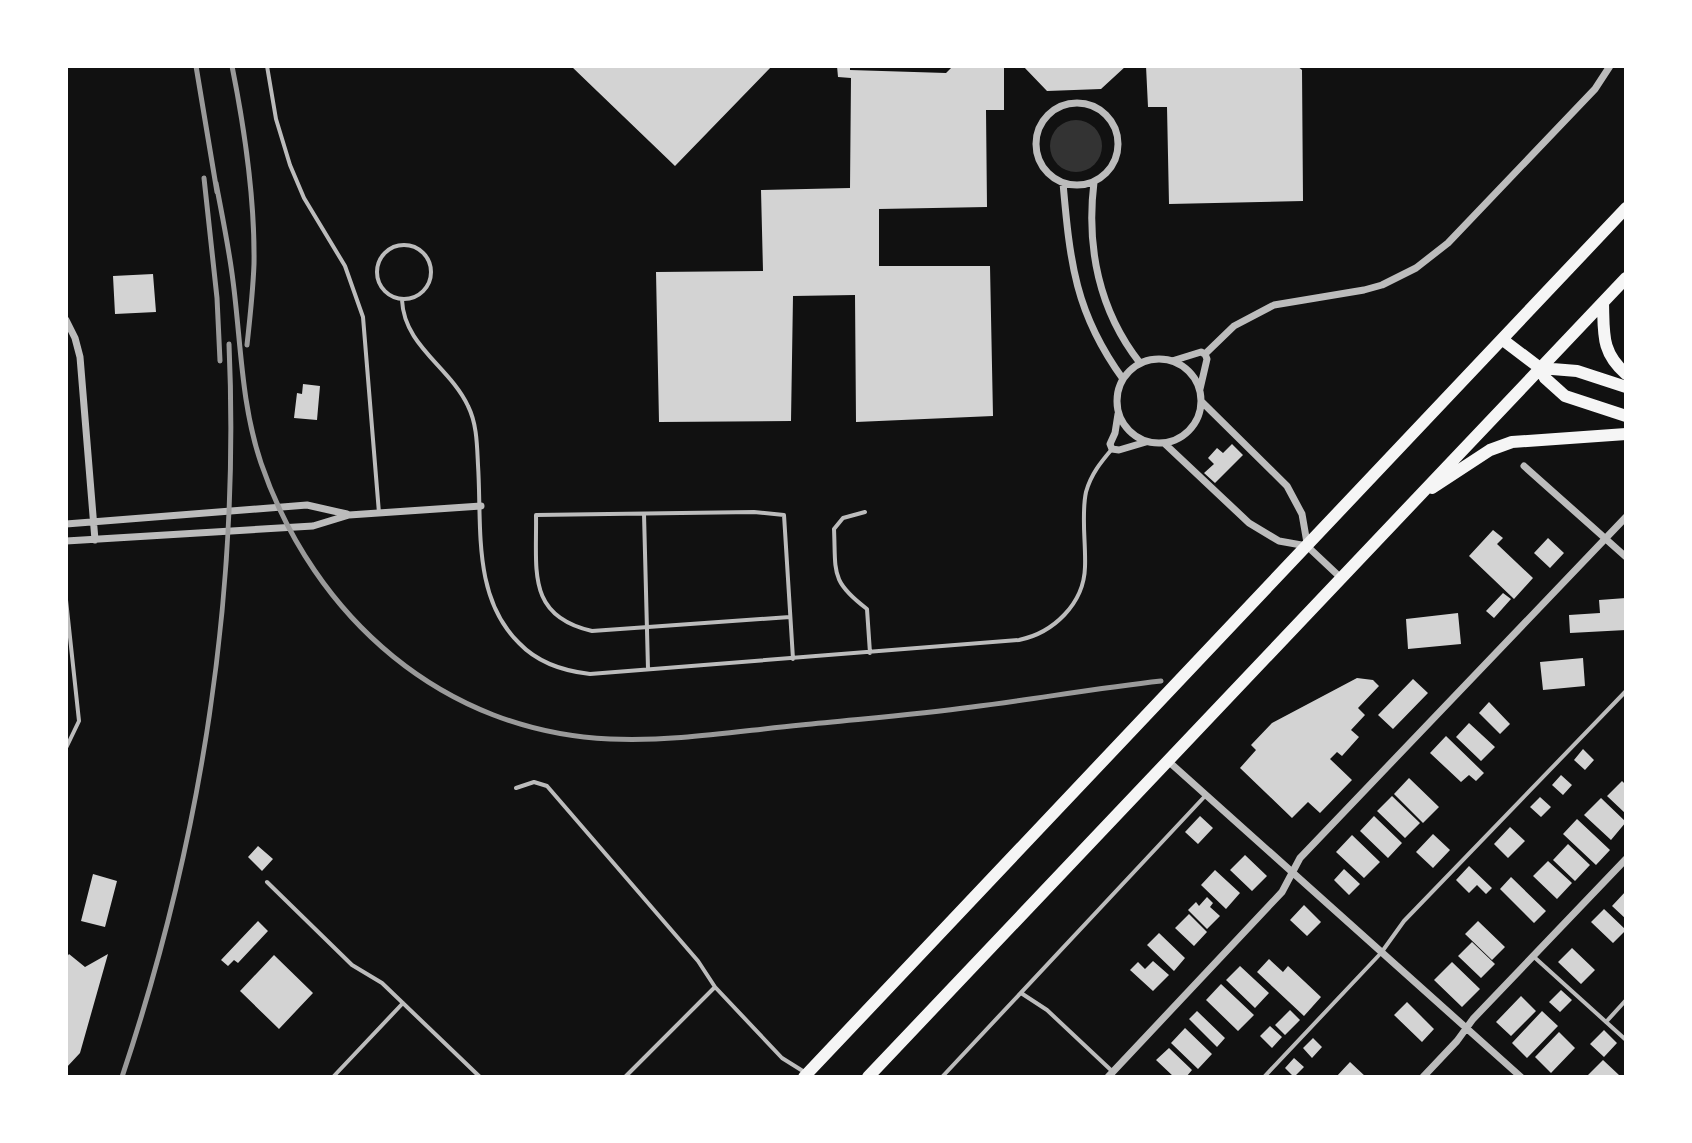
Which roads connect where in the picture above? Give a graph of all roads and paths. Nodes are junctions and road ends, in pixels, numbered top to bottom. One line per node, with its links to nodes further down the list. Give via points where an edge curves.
1 (267, 66): 30 (lane, via 290,165 345,266 363,317)
2 (1610, 66): 11 (street, via 1595,89 1467,224 1416,268 1364,290 1274,305 1234,326)
3 (1094, 182): 4 (street); 4 (street, via 1114,162 1115,130 1101,111 1077,103 1052,111 1036,137 1042,167); 13 (street, via 1091,227 1098,279 1116,325)
4 (1063, 183): 16 (street, via 1080,299 1092,331)
5 (1626, 208): 10 (main road)
6 (1626, 278): 8 (main road)
7 (402, 300): 7 (lane, via 423,292 431,278 429,261 409,245 391,247 376,269 380,286); 28 (lane, via 417,342 468,405 476,429)
8 (1603, 303): 14 (main road); 15 (main road, via 1606,348)
9 (66, 320): 34 (street, via 80,357)
10 (1503, 340): 14 (main road); 39 (main road)
11 (1205, 354): 12 (street); 18 (street)
12 (1172, 361): 13 (street); 18 (street, via 1189,371)
13 (1140, 363): 16 (street)
14 (1540, 368): 17 (main road, via 1577,371); 21 (main road, via 1565,396); 27 (main road)
15 (1626, 374)
16 (1123, 379): 20 (street, via 1117,393)
17 (1626, 387)
18 (1200, 389): 19 (street)
19 (1202, 402): 24 (street, via 1189,431); 39 (street, via 1287,486 1302,514)
20 (1119, 413): 23 (street, via 1130,431); 25 (street)
21 (1626, 416)
22 (1626, 434): 27 (main road, via 1500,445)
23 (1148, 441): 24 (street); 25 (street)
24 (1164, 443): 39 (street, via 1258,529 1279,541)
25 (1112, 449): 45 (lane, via 1087,490 1083,581 1056,623 1019,640)
26 (1524, 466): 36 (street)
27 (1416, 499): 41 (main road)
28 (481, 506): 30 (street); 47 (lane, via 487,593 500,622 525,649 548,664 580,673)
29 (865, 512): 45 (lane, via 843,518 834,529 836,577 867,609)
30 (379, 513): 32 (street)
31 (644, 514): 43 (lane, via 784,515); 44 (lane); 44 (lane, via 536,515 537,586 545,605 573,627)
32 (349, 515): 34 (street, via 307,505); 37 (street, via 313,526)
33 (1626, 517): 36 (street)
34 (94, 522): 35 (street); 37 (street)
35 (66, 524)
36 (1605, 539): 40 (street); 54 (street, via 1300,858)
37 (95, 540): 38 (street)
38 (66, 541)
39 (1307, 546): 41 (street); 66 (main road)
40 (1626, 557)
41 (1341, 578): 50 (main road)
42 (66, 600): 49 (lane, via 79,721)
43 (790, 617): 44 (lane); 46 (lane)
44 (646, 627): 47 (lane)
45 (870, 653): 46 (lane)
46 (793, 659): 47 (lane)
47 (648, 669)
48 (1626, 691): 56 (lane, via 1404,921)
49 (66, 748)
50 (1168, 761): 52 (street); 70 (main road)
51 (516, 788): 58 (lane, via 534,782 547,786)
52 (1206, 795): 54 (street); 59 (lane)
53 (1626, 859): 57 (street)
54 (1293, 873): 56 (street); 65 (street, via 1282,892)
55 (267, 882): 61 (lane, via 352,965)
56 (1381, 953): 63 (street); 72 (lane)
57 (1533, 956): 62 (lane); 63 (street)
58 (715, 987): 66 (lane, via 782,1058); 69 (lane)
59 (1021, 992): 65 (lane, via 1047,1010); 71 (lane)
60 (1626, 1000): 62 (lane)
61 (403, 1003): 67 (lane); 68 (lane)
62 (1606, 1022): 64 (lane)
63 (1465, 1028): 73 (street); 74 (street)
64 (1626, 1040)
65 (1111, 1074)
66 (807, 1076)
67 (333, 1077)
68 (480, 1077)
69 (625, 1077)
70 (868, 1077)
71 (942, 1077)
72 (1264, 1077)
73 (1423, 1077)
74 (1521, 1077)

